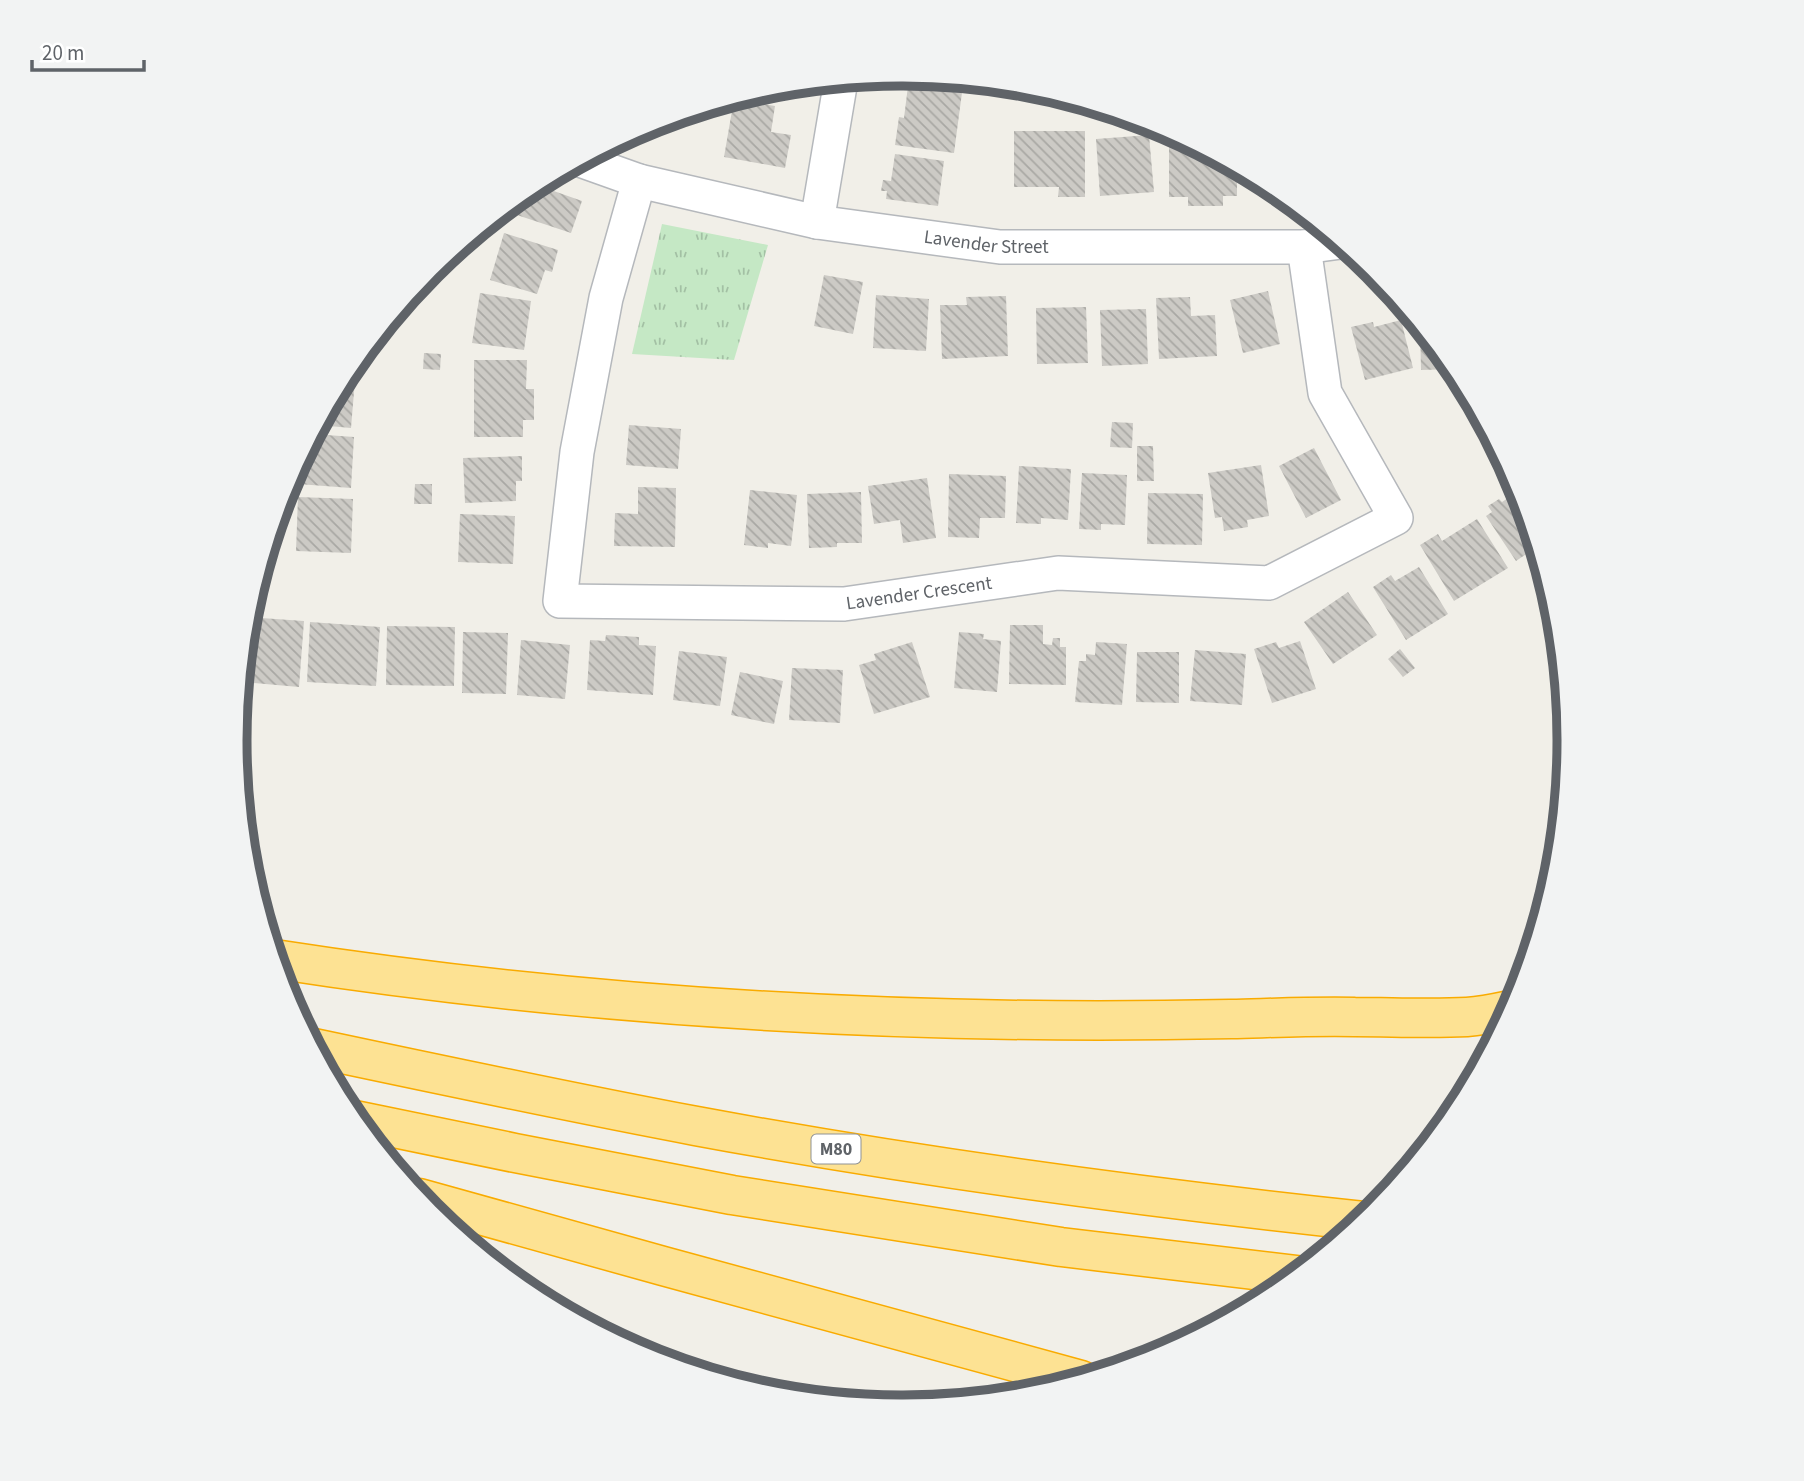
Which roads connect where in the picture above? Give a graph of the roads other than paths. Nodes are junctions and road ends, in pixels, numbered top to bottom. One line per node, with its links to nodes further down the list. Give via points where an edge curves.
1 (839, 89): 4 (street)
2 (591, 164): 3 (street, Lavender Street)
3 (639, 181): 4 (street, Lavender Street); 6 (street, Lavender Crescent, via 606,298 577,452 560,601 844,604 1058,573 1269,583 1396,518 1325,393)
4 (817, 222): 6 (street, Lavender Street, via 1000,247)
5 (1329, 244): 6 (street, Lavender Street)
6 (1304, 247)
7 (286, 961): 8 (highway, via 509,990 688,1007 856,1016 1046,1021 1469,1017)
8 (1497, 1012)
9 (326, 1050): 12 (highway, M80, via 697,1126 904,1161)
10 (373, 1124): 13 (highway, via 732,1195 1061,1247)
11 (440, 1204): 14 (highway)
12 (1348, 1219)
13 (1282, 1273)
14 (1063, 1375)

